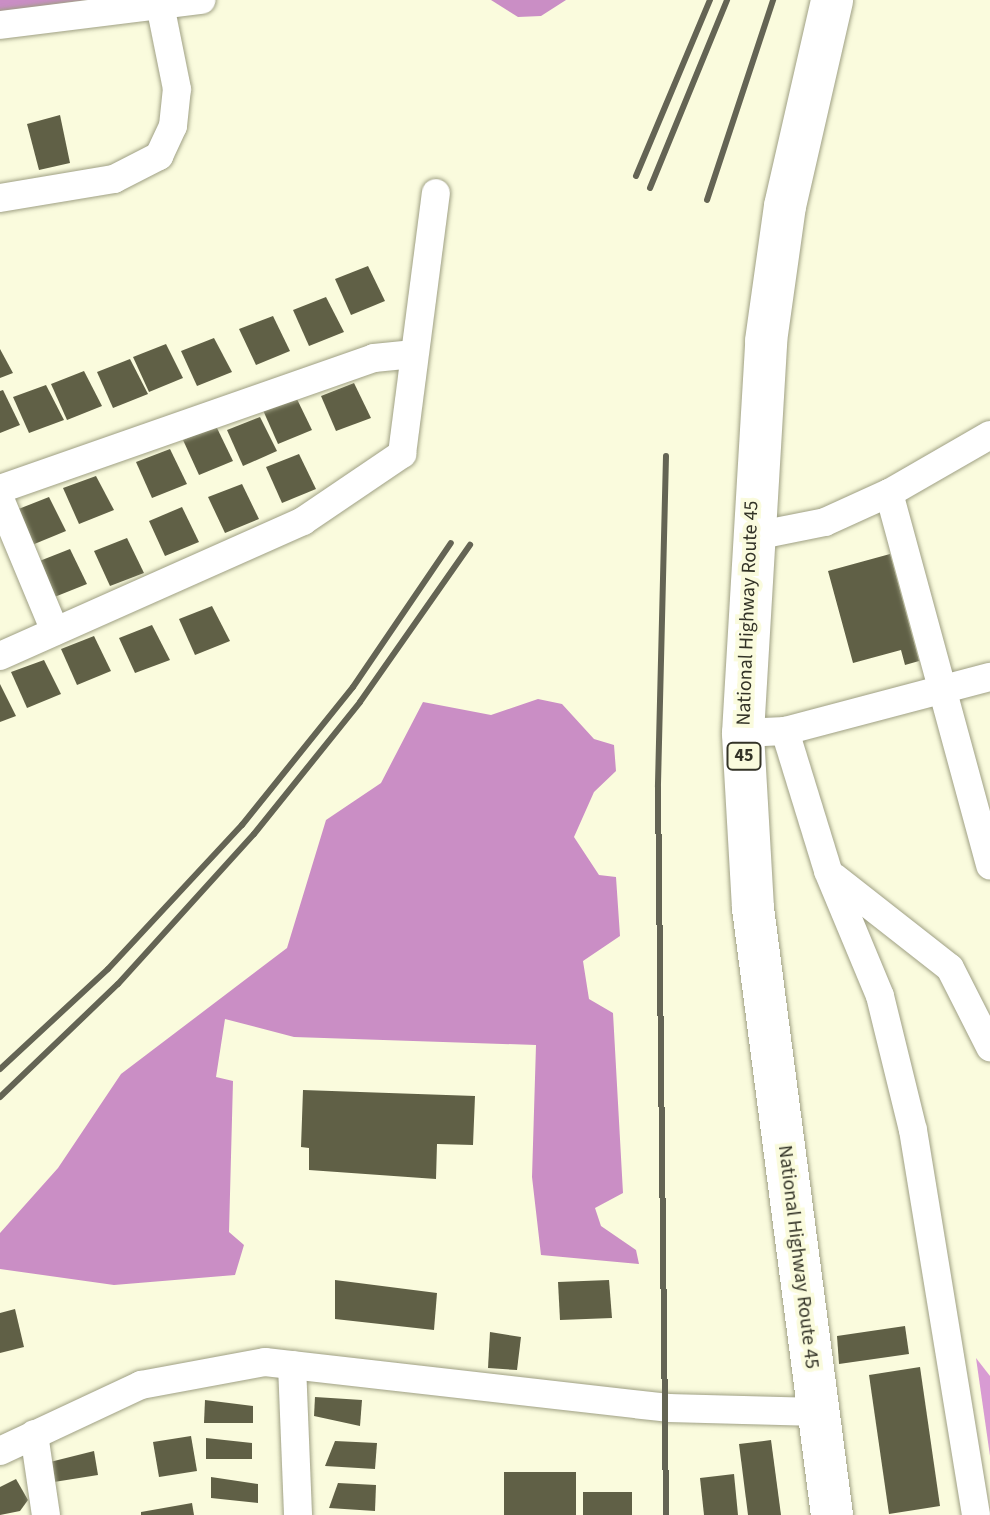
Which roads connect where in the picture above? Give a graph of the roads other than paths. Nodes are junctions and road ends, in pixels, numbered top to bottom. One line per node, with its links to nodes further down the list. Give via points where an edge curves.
1 (201, 0): 3 (street)
2 (832, 0): 12 (highway, National Highway Route 45 / 45, via 785,206)
3 (160, 5): 4 (street); 6 (street, via 177,89 173,126 159,156 114,179)
4 (0, 25)
5 (436, 193): 7 (street)
6 (0, 198)
7 (414, 354): 9 (street, via 374,358); 13 (street, via 402,454 378,474 252,546)
8 (990, 435): 10 (street)
9 (0, 489)
10 (889, 493): 12 (street, via 825,522); 16 (street)
11 (0, 499): 13 (street)
12 (750, 537): 18 (highway, National Highway Route 45 / 45)
13 (55, 631): 14 (street)
14 (0, 656)
15 (990, 677): 16 (street)
16 (945, 689): 17 (street); 19 (street)
17 (785, 731): 18 (street); 20 (street)
18 (743, 733): 23 (highway, National Highway Route 45 / 45, via 753,908)
19 (990, 866)
20 (828, 871): 21 (street, via 950,968); 29 (street, via 880,996 913,1130)
21 (990, 1047)
22 (292, 1365): 23 (street, via 668,1408); 24 (street, via 183,1373); 27 (street)
23 (818, 1412): 28 (highway, National Highway Route 45 / 45)
24 (34, 1434): 25 (street); 26 (street)
25 (0, 1451)
26 (46, 1515)
27 (298, 1515)
28 (832, 1515)
29 (976, 1515)

